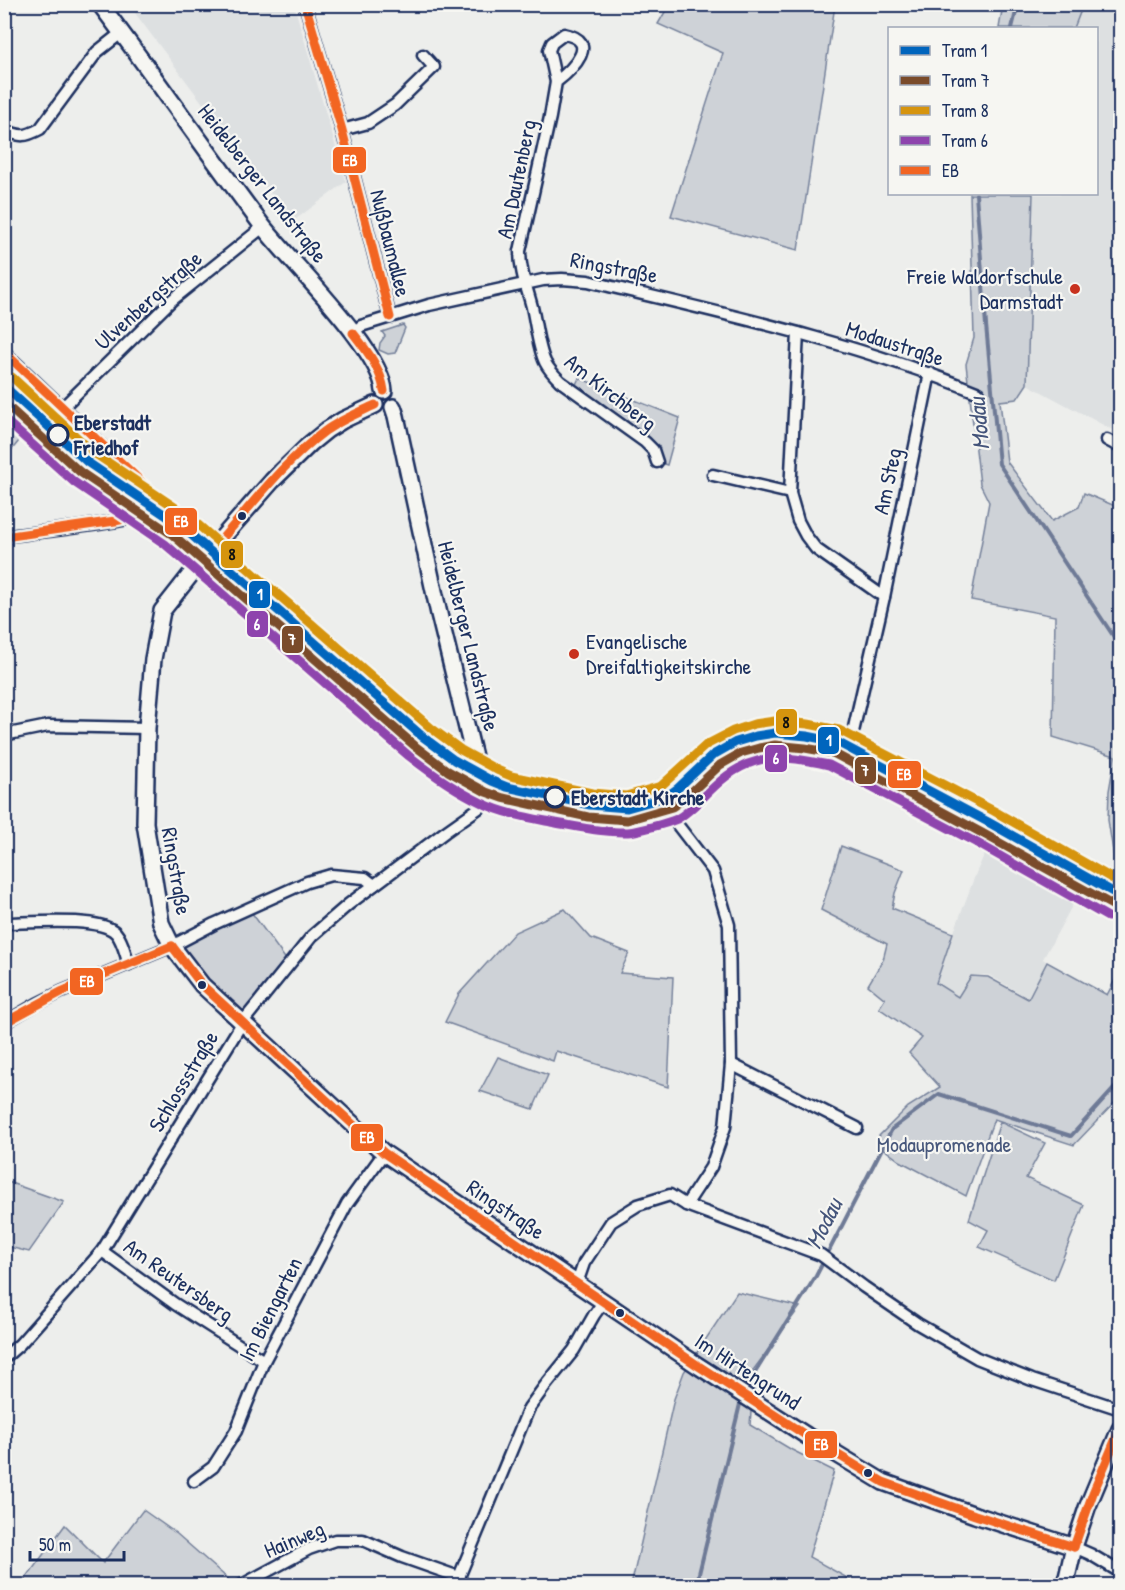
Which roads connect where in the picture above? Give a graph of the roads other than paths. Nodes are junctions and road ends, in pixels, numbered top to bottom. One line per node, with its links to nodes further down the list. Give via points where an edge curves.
1 (100, 4): 3 (street, Heidelberger Landstraße)
2 (305, 4): 7 (street, Nußbaumallee)
3 (121, 33): 6 (street, via 97,52 40,129 27,136); 8 (street, Heidelberger Landstraße)
4 (423, 55): 7 (street, via 434,67 395,105 368,123)
5 (556, 82): 9 (street, Am Dautenberg, via 520,251)
6 (4, 130)
7 (342, 130): 10 (street, Nußbaumallee)
8 (259, 230): 11 (street, Heidelberger Landstraße); 18 (street, Ulvenbergstraße, via 172,300)
9 (525, 284): 10 (street, Ringstraße); 12 (street, Ringstraße, via 562,279 588,281); 22 (street, Am Kirchberg, via 550,371 645,442)
10 (390, 317): 11 (street, Ringstraße, via 361,326)
11 (353, 333): 15 (street, Heidelberger Landstraße, via 369,355)
12 (798, 333): 14 (street, Modaustraße); 24 (street)
13 (4, 352): 18 (street)
14 (930, 373): 16 (street, Modaustraße); 28 (street, Am Steg)
15 (384, 391): 17 (street, via 375,397); 19 (street, via 394,398)
16 (979, 393)
17 (375, 405): 19 (street, via 385,412); 27 (street, Ringstraße, via 343,420 311,443)
18 (63, 407): 25 (street)
19 (393, 407): 32 (street, Heidelberger Landstraße)
20 (1107, 440): 21 (street)
21 (1120, 447)
22 (657, 462)
23 (713, 475): 24 (street)
24 (790, 494): 28 (street, via 798,521 816,549)
25 (165, 507): 26 (street, via 152,514 121,520); 27 (street)
26 (4, 537)
27 (213, 549): 29 (street, Ringstraße, via 162,612); 32 (street, via 431,741)
28 (884, 597): 31 (street, Am Steg)
29 (147, 728): 30 (street, via 48,726); 38 (street, Ringstraße, via 145,823 161,923)
30 (4, 735)
31 (850, 745): 34 (street, via 838,739 776,730 733,739); 36 (street)
32 (477, 769): 33 (street)
33 (509, 784): 34 (street, via 600,803 627,804); 35 (street, Schlossstraße)
34 (656, 797): 42 (street, via 713,871 729,925)
35 (374, 885): 38 (street, via 365,878 331,875 307,882); 41 (street, Schlossstraße, via 312,936)
36 (1120, 891)
37 (4, 923): 39 (street, via 60,921 113,930)
38 (172, 946): 39 (street); 41 (street, Ringstraße, via 202,985)
39 (129, 964): 40 (street, via 45,1000)
40 (4, 1023)
41 (242, 1023): 44 (street, Ringstraße); 46 (street, Schlossstraße)
42 (731, 1065): 43 (street); 45 (street, via 725,1127 711,1167)
43 (857, 1128)
44 (384, 1153): 47 (street, Ringstraße); 50 (street, Im Biengarten, via 347,1204)
45 (686, 1205): 47 (street, via 670,1195 638,1205 618,1217 584,1263); 51 (street, via 821,1255 918,1324 977,1358)
46 (102, 1251): 49 (street, Schlossstraße); 50 (street, Am Reutersberg)
47 (576, 1283): 48 (street, Ringstraße)
48 (604, 1302): 54 (street, Im Hirtengrund, via 750,1400 883,1482); 56 (street, via 574,1350 529,1408)
49 (4, 1358)
50 (264, 1361): 53 (street, Im Biengarten, via 236,1431 213,1467)
51 (1120, 1409)
52 (1120, 1428): 54 (street)
53 (194, 1481)
54 (1074, 1547): 55 (street); 58 (street)
55 (1120, 1572)
56 (461, 1581): 57 (street, Hainweg, via 363,1540 335,1540 309,1549)
57 (240, 1586)
58 (1065, 1586)

